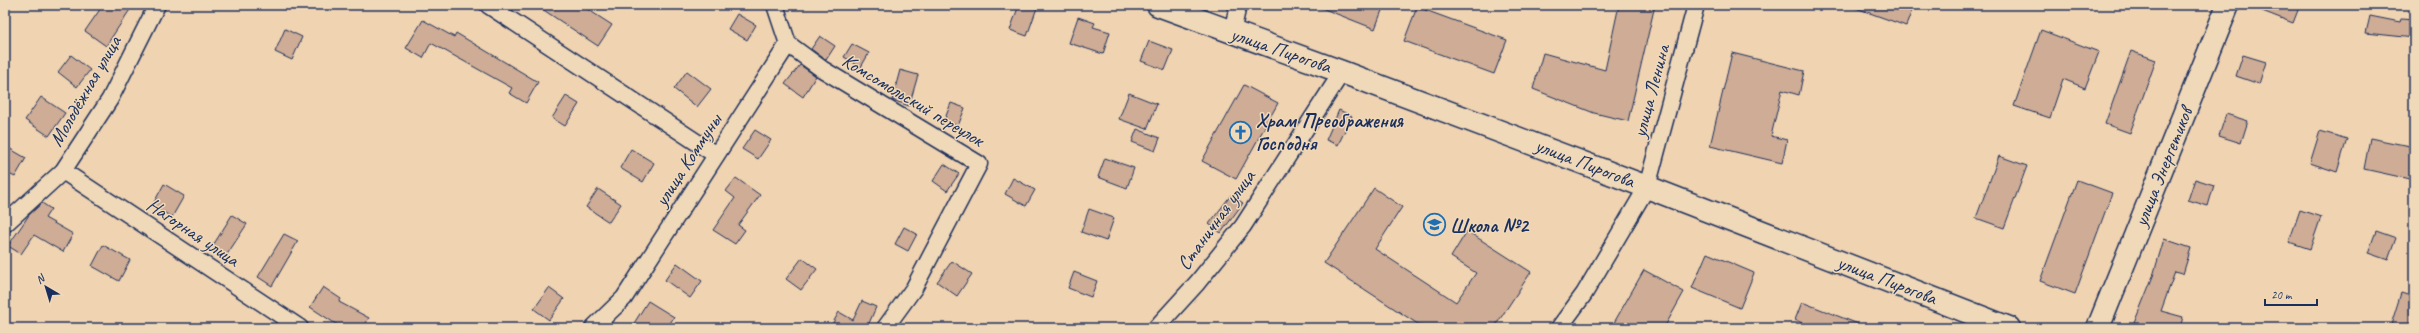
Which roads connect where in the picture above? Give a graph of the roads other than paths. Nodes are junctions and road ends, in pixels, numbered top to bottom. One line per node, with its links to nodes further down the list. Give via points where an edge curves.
1 (157, 5): 12 (street, Молодёжная улица, via 110,99)
2 (488, 5): 11 (street)
3 (775, 5): 9 (street)
4 (1158, 5): 8 (street, улица Пирогова)
5 (1238, 5): 8 (street)
6 (1696, 5): 13 (street, улица Ленина)
7 (2228, 5): 21 (street, улица Энергетиков)
8 (1232, 33): 10 (street, улица Пирогова)
9 (788, 44): 11 (street, улица Коммуны); 17 (street, Комсомольский переулок, via 822,69 979,164 914,288)
10 (1342, 72): 13 (street, улица Пирогова); 18 (street, Станичная улица, via 1243,226)
11 (716, 155): 16 (street, улица Коммуны, via 624,298)
12 (63, 171): 14 (street, Молодёжная улица); 15 (street, Нагорная улица)
13 (1647, 187): 19 (street, улица Ленина, via 1584,294); 20 (street, улица Пирогова)
14 (5, 224)
15 (300, 328)
16 (593, 328)
17 (885, 328)
18 (1156, 328)
19 (1559, 328)
20 (2009, 328)
21 (2098, 328)

